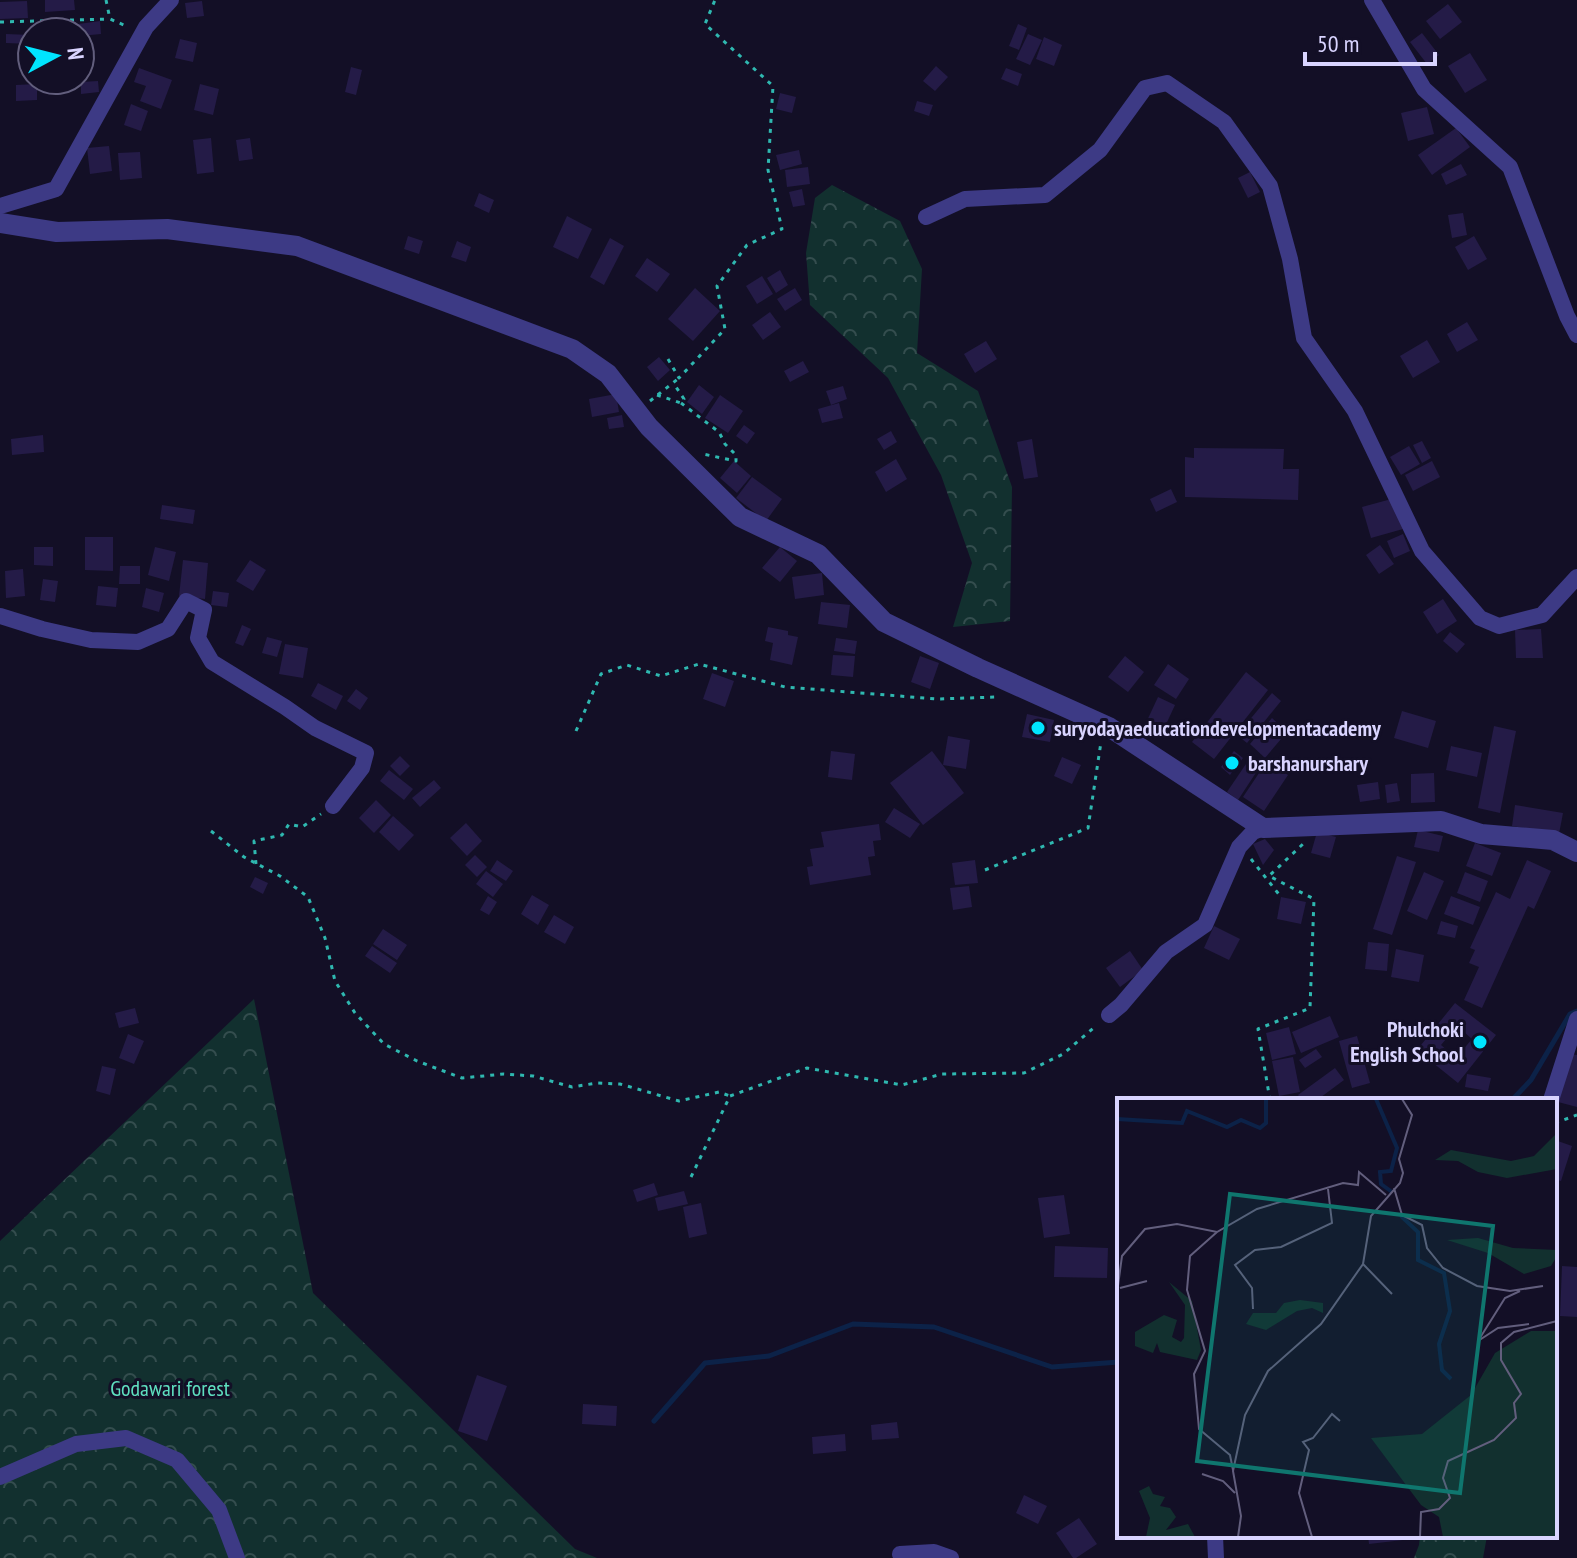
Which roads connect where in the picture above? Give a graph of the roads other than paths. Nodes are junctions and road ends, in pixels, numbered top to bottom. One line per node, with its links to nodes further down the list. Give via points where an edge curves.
1 (171, 0): 3 (street, via 146,27 56,189)
2 (1372, 0): 6 (street, via 1424,89 1510,167)
3 (0, 206)
4 (926, 217): 7 (street, via 965,199 1045,195 1100,150 1145,88 1167,83 1224,122 1270,186 1304,338 1355,411 1422,551 1480,618 1499,626 1542,615)
5 (0, 223): 10 (street, via 57,232 167,229 297,246 572,349 608,374 649,427 740,517 818,554 884,622 1118,732)
6 (1577, 335)
7 (1577, 577)
8 (0, 616): 9 (street, via 91,640 138,642 168,629 186,601 204,610 198,638 212,662 315,728 366,753 362,768)
9 (333, 806)
10 (1263, 828): 11 (street, via 1441,821 1481,834 1553,840); 12 (street, via 1239,847 1205,925 1166,952)
11 (1577, 852)
12 (1109, 1015)
13 (1577, 1019): 14 (street)
14 (1552, 1098)
15 (0, 1477): 17 (street, via 76,1444 126,1438 177,1460 219,1510)
16 (1215, 1538): 20 (street)
17 (237, 1558)
18 (905, 1558): 19 (street, via 900,1554 934,1552)
19 (951, 1558)
20 (1216, 1558)

